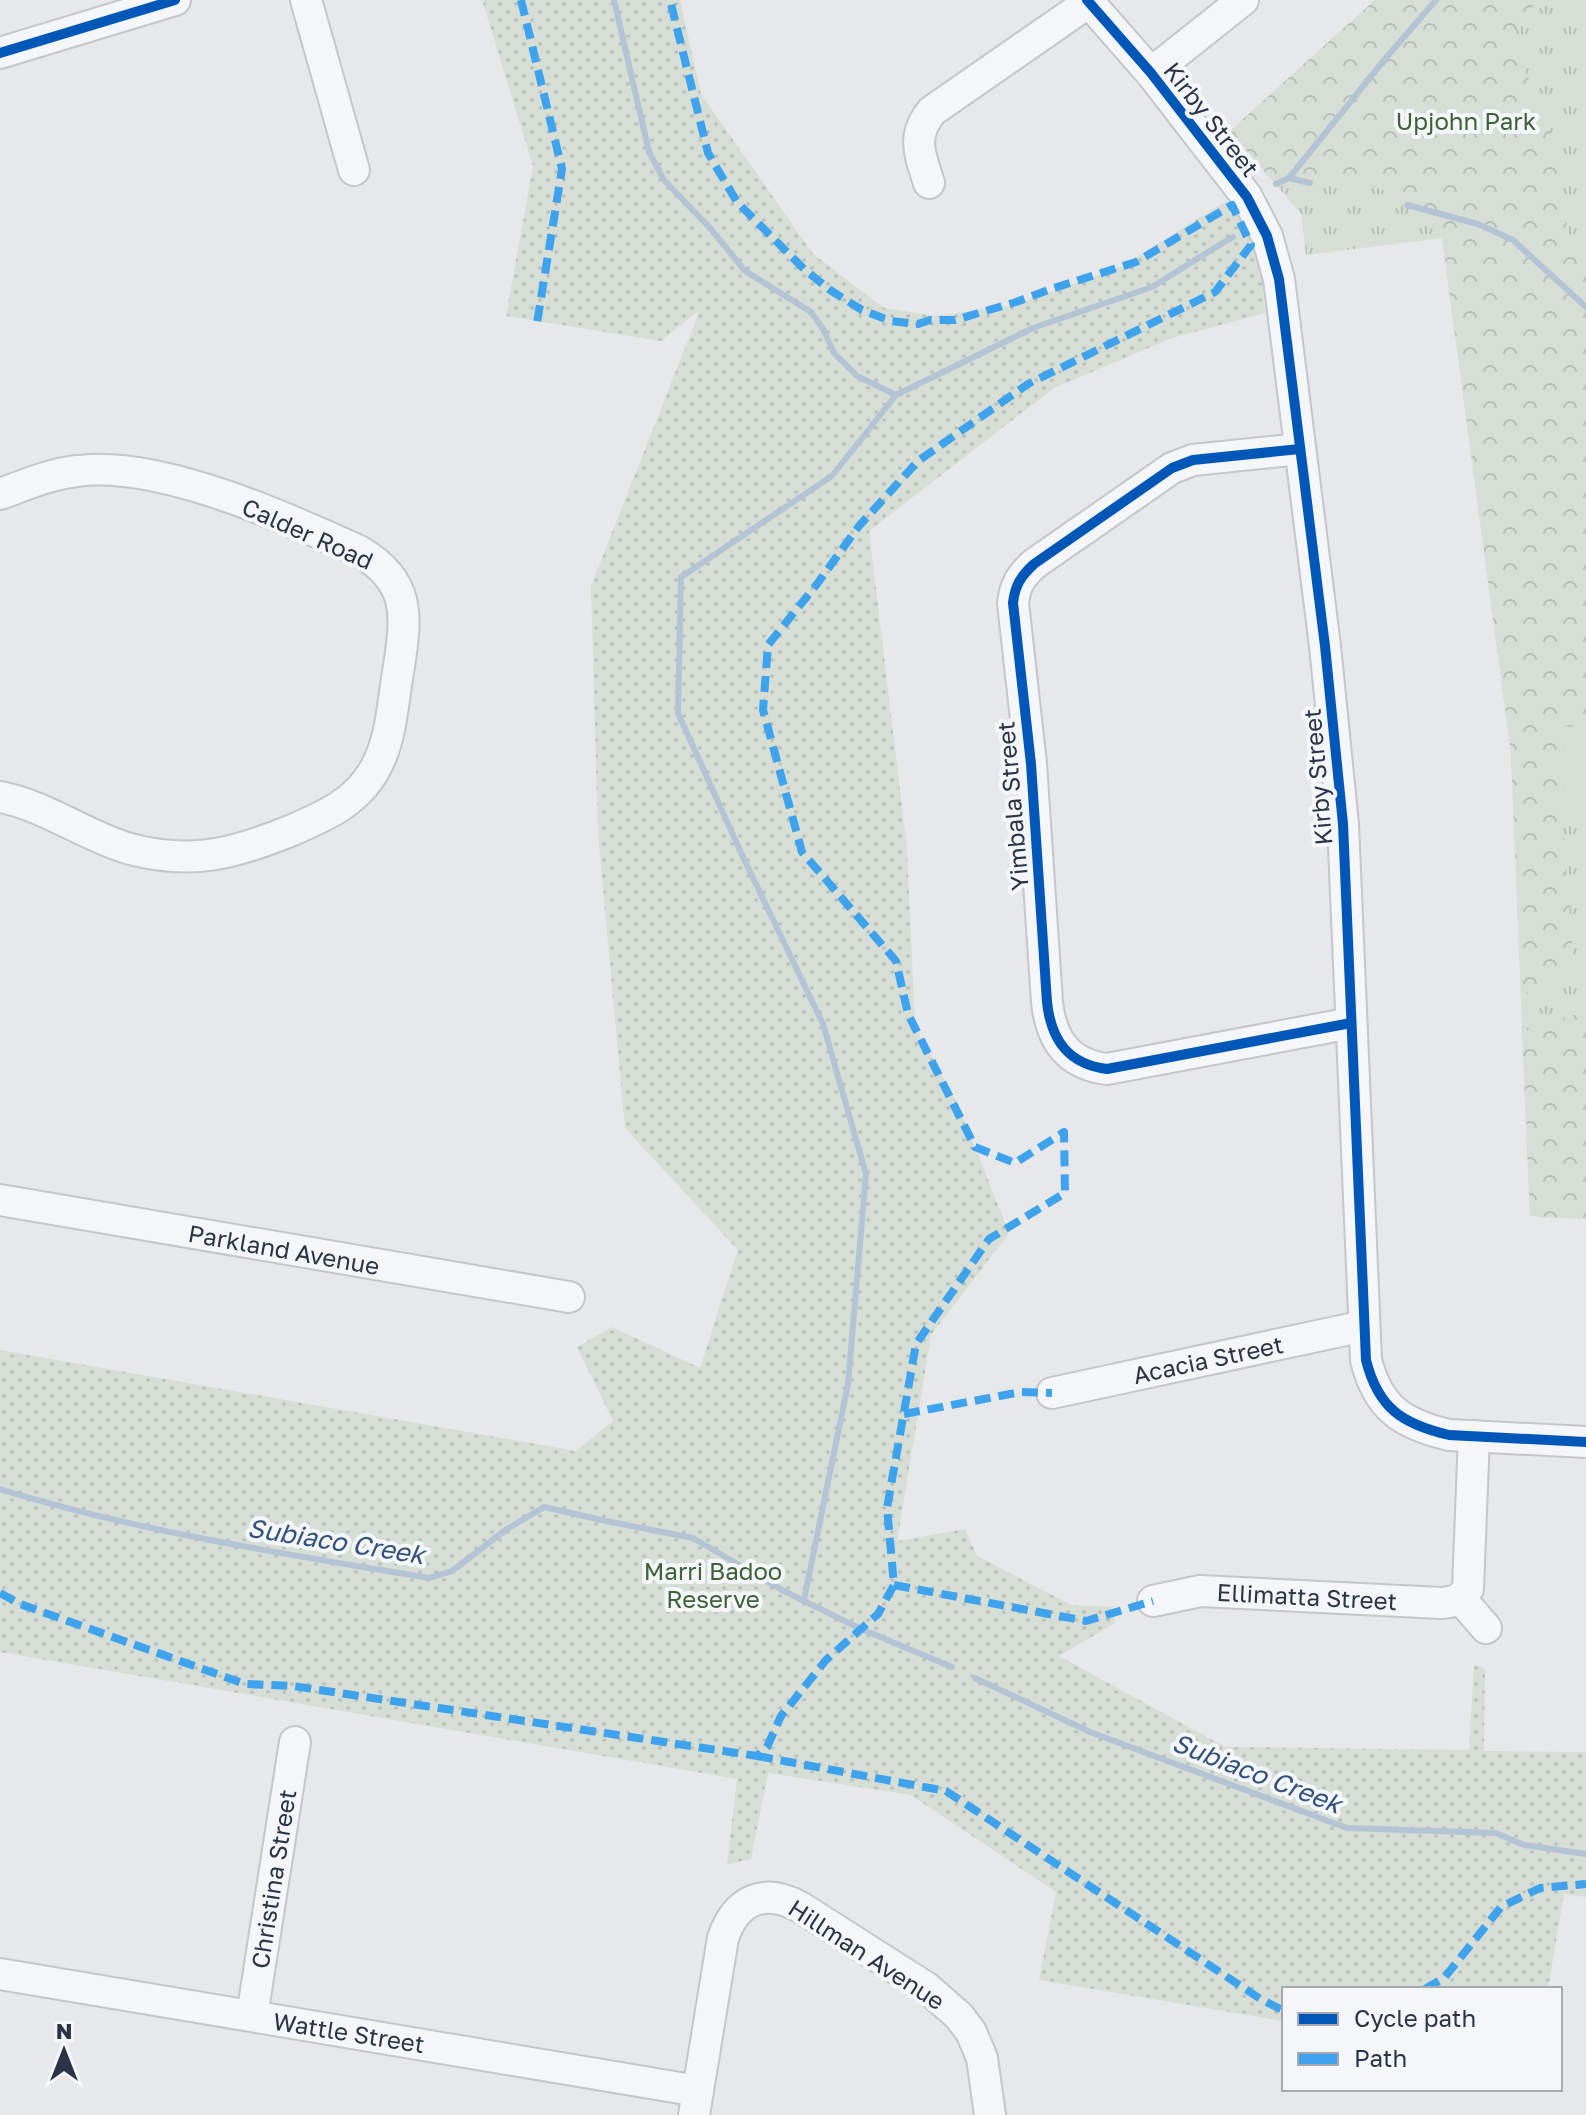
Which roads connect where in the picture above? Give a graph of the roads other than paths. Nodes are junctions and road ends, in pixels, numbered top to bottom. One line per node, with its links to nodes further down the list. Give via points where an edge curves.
1 (306, 0): 7 (street)
2 (1243, 0): 6 (street)
3 (1088, 1): 6 (street, Kirby Street); 8 (street, via 932,111 924,121 918,149)
4 (155, 3): 5 (street)
5 (0, 53)
6 (1151, 73): 9 (street, Kirby Street, via 1239,186 1267,236 1279,279)
7 (354, 170)
8 (929, 183)
9 (1300, 449): 12 (street, Kirby Street, via 1343,824); 12 (street, Yimbala Street, via 1193,460 1172,468 1034,564 1015,587 1047,1002 1053,1028 1074,1059 1107,1069)
10 (0, 494): 11 (street, Calder Road, via 77,471 172,480 248,504 359,551 386,570 404,613 384,750 358,793 322,818 231,852 173,856 108,841)
11 (0, 797)
12 (1351, 1023): 15 (street, Kirby Street)
13 (0, 1200): 14 (street, Parkland Avenue)
14 (569, 1297)
15 (1364, 1326): 16 (street, Acacia Street); 17 (street, Kirby Street, via 1372,1383 1386,1403 1416,1426)
16 (1052, 1393)
17 (1474, 1436): 18 (street, Kirby Street); 19 (street, via 1468,1589)
18 (1586, 1442)
19 (1461, 1599): 20 (street, Ellimatta Street, via 1441,1603 1200,1591); 21 (street)
20 (1153, 1601)
21 (1486, 1628)
22 (295, 1742): 24 (street, Christina Street)
23 (0, 1974): 24 (street, Wattle Street)
24 (252, 2016): 25 (street, Wattle Street)
25 (696, 2103): 26 (street, Hillman Avenue, via 723,1938 735,1913 748,1902 773,1896 800,1907 927,1988 959,2016 982,2058)
26 (990, 2115)

